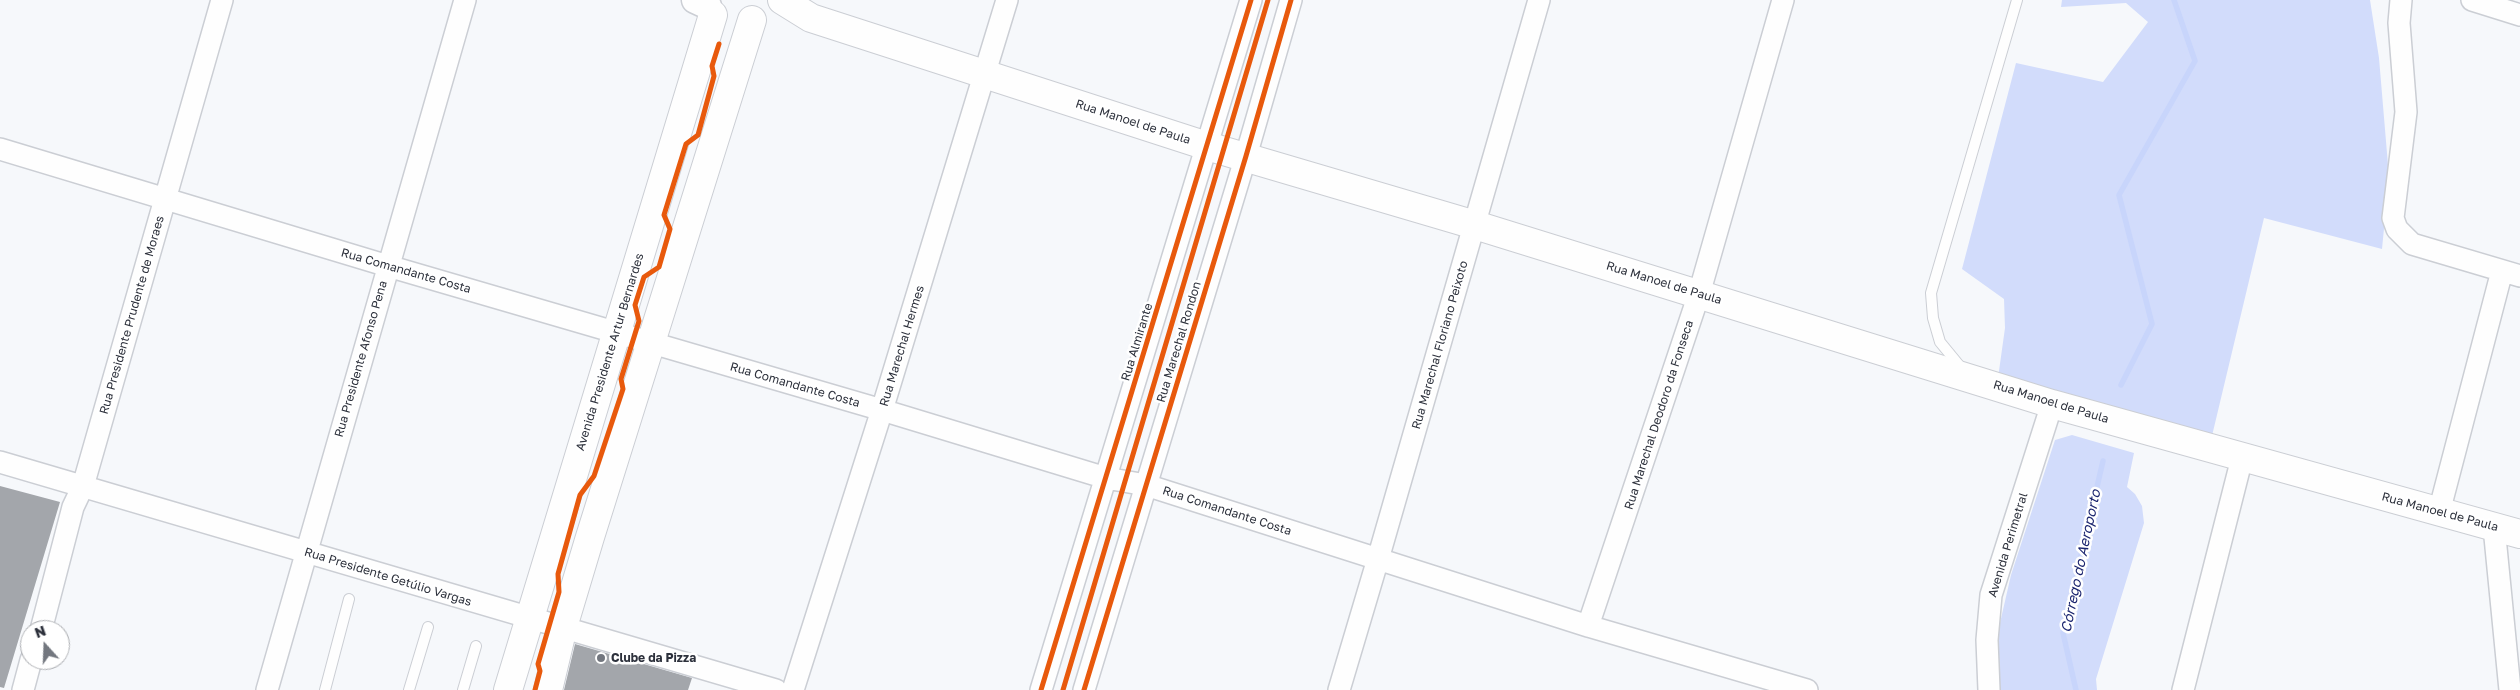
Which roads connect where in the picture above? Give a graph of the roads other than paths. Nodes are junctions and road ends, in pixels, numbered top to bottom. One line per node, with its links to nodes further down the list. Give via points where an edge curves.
1 (222, 0): 20 (street, Rua Presidente Prudente de Moraes)
2 (465, 0): 22 (street, Rua Presidente Afonso Pena)
3 (782, 0): 15 (main road, Rua Manoel de Paula)
4 (1007, 0): 16 (street, Rua Marechal Hermes)
5 (1252, 0): 17 (street, Rua Almirante)
6 (1291, 0): 19 (street, Rua Marechal Rondon)
7 (1539, 0): 21 (street, Rua Marechal Floriano Peixoto)
8 (1783, 0): 24 (street, Rua Marechal Deodoro da Fonseca)
9 (2017, 0): 27 (lane, via 1931,293 1932,318 1940,342)
10 (2401, 0): 23 (street, via 2399,23 2406,112 2393,218 2397,229 2412,244)
11 (2472, 0): 14 (street)
12 (705, 5): 13 (main road, Rua Manoel de Paula, via 732,24); 25 (main road, Avenida Presidente Artur Bernardes)
13 (759, 12): 15 (main road, Rua Manoel de Paula); 26 (main road)
14 (2520, 15)
15 (812, 18): 16 (main road, Rua Manoel de Paula)
16 (984, 75): 17 (main road, Rua Manoel de Paula); 29 (street, Rua Marechal Hermes)
17 (1207, 146): 19 (main road, Rua Manoel de Paula); 32 (street, Rua Almirante)
18 (0, 149): 20 (street, Rua Comandante Costa)
19 (1246, 156): 21 (main road, Rua Manoel de Paula); 33 (street, Rua Marechal Rondon)
20 (166, 198): 22 (street, Rua Comandante Costa); 34 (street, Rua Presidente Prudente de Moraes)
21 (1475, 225): 24 (main road, Rua Manoel de Paula); 39 (street, Rua Marechal Floriano Peixoto)
22 (388, 266): 25 (street, Rua Comandante Costa); 38 (street, Rua Presidente Afonso Pena)
23 (2511, 273): 35 (street)
24 (1698, 294): 27 (main road, Rua Manoel de Paula); 43 (street, Rua Marechal Deodoro da Fonseca)
25 (616, 332): 26 (street, Rua Comandante Costa); 41 (main road, Avenida Presidente Artur Bernardes)
26 (649, 343): 29 (street, Rua Comandante Costa); 45 (main road)
27 (1969, 377): 28 (main road, Rua Manoel de Paula)
28 (2052, 404): 30 (main road, Rua Manoel de Paula); 61 (street, Avenida Perimetral, via 1991,595 1986,640)
29 (882, 410): 32 (street, Rua Comandante Costa); 56 (street, Rua Marechal Hermes)
30 (2242, 458): 35 (main road, Rua Manoel de Paula); 62 (street)
31 (0, 462): 34 (street, Rua Presidente Getúlio Vargas)
32 (1106, 478): 33 (street, Rua Comandante Costa); 57 (street, Rua Almirante)
33 (1146, 485): 39 (street, Rua Comandante Costa); 58 (street, Rua Marechal Rondon)
34 (83, 486): 38 (street, Rua Presidente Getúlio Vargas); 42 (street, Rua Presidente Prudente de Moraes, via 74,507)
35 (2439, 512): 36 (main road, Rua Manoel de Paula)
36 (2494, 527): 37 (main road, Rua Manoel de Paula); 63 (street)
37 (2520, 534)
38 (306, 552): 41 (street, Rua Presidente Getúlio Vargas); 49 (street, Rua Presidente Afonso Pena)
39 (1378, 560): 43 (street, Rua Comandante Costa); 59 (street, Rua Marechal Floriano Peixoto)
40 (349, 599): 50 (lane)
41 (528, 618): 45 (street, Rua Presidente Getúlio Vargas); 53 (main road, Avenida Presidente Artur Bernardes)
42 (43, 620)
43 (1588, 626): 60 (street, Rua Comandante Costa)
44 (428, 627): 51 (lane)
45 (563, 627): 54 (main road); 55 (street, Rua Presidente Getúlio Vargas)
46 (476, 646): 52 (lane)
47 (28, 670): 48 (street)
48 (23, 690)
49 (266, 690)
50 (325, 690)
51 (409, 690)
52 (463, 690)
53 (508, 690)
54 (548, 690)
55 (776, 690)
56 (793, 690)
57 (1041, 690)
58 (1084, 690)
59 (1339, 690)
60 (1807, 690)
61 (1989, 690)
62 (2184, 690)
63 (2510, 690)

